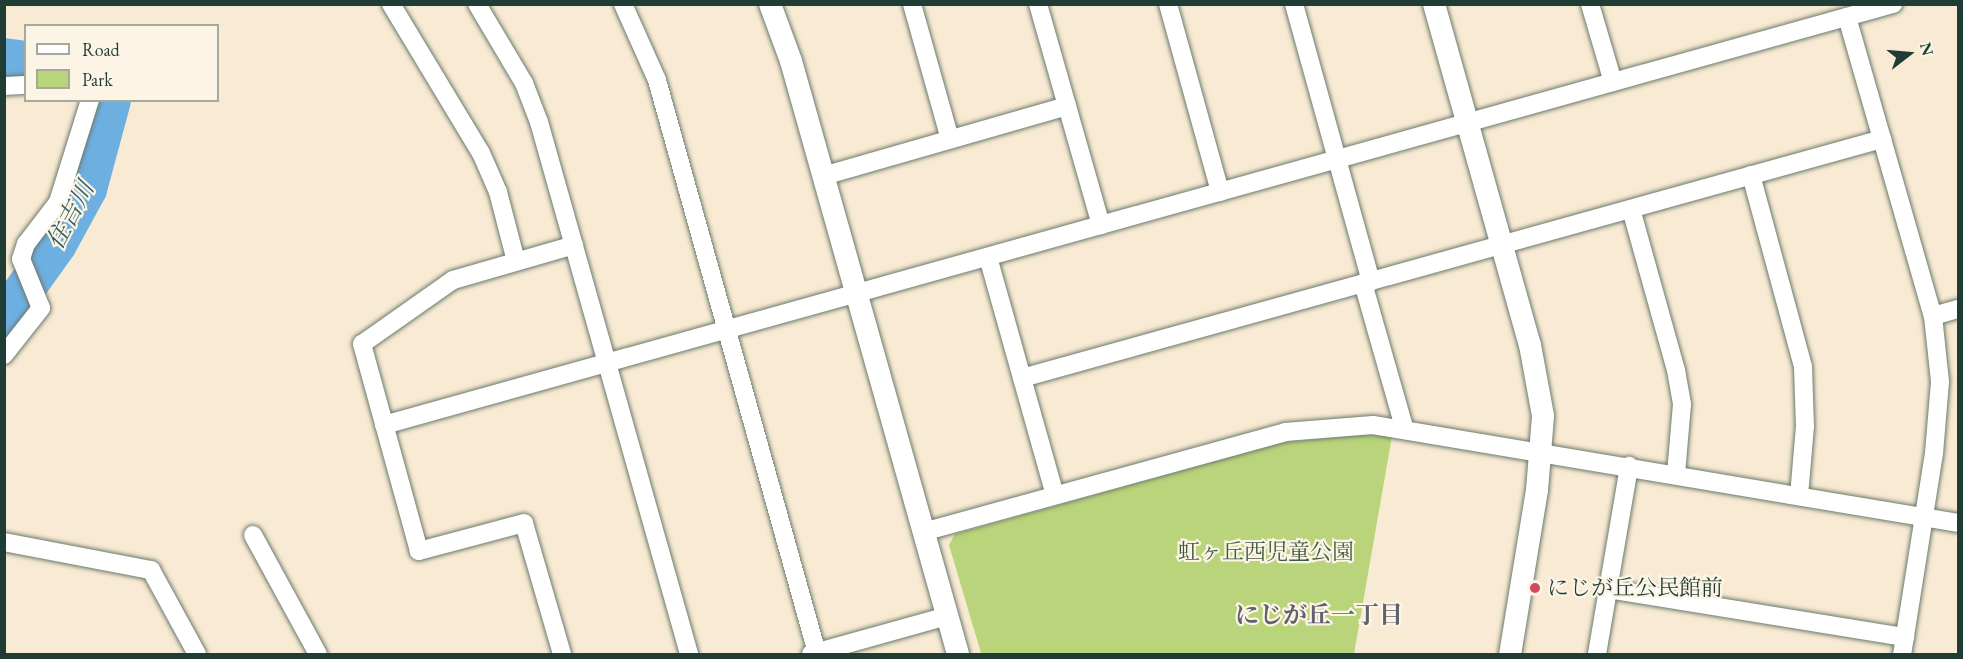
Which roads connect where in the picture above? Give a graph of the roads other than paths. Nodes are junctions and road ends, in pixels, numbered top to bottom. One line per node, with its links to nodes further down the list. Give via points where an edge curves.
1 (391, 4): 30 (street, via 481,153 498,192)
2 (477, 4): 27 (street, via 524,83)
3 (623, 4): 35 (street, via 657,80)
4 (771, 4): 23 (street)
5 (912, 4): 19 (street)
6 (1038, 4): 17 (street)
7 (1168, 4): 24 (street)
8 (1294, 4): 21 (street)
9 (1434, 4): 18 (street)
10 (1590, 4): 13 (street)
11 (1893, 4): 12 (street)
12 (1847, 17): 13 (street); 20 (street)
13 (1612, 82): 18 (street)
14 (24, 85): 15 (street)
15 (4, 86)
16 (89, 102): 36 (street, via 70,174 58,202 26,244 21,259 41,308)
17 (1067, 106): 19 (street); 26 (street)
18 (1467, 123): 21 (street); 28 (street)
19 (950, 139): 23 (street)
20 (1882, 139): 22 (street); 34 (street)
21 (1337, 160): 24 (street); 31 (street)
22 (1751, 175): 25 (street); 45 (street, via 1803,367 1805,426)
23 (823, 176): 32 (street)
24 (1220, 192): 26 (street)
25 (1631, 209): 28 (street); 43 (street, via 1682,404)
26 (1101, 225): 29 (street)
27 (574, 245): 30 (street); 37 (street)
28 (1502, 245): 31 (street); 41 (street, via 1538,382)
29 (988, 257): 32 (street); 38 (street)
30 (516, 261): 39 (street, via 453,280 362,344)
31 (1367, 282): 38 (street); 40 (street)
32 (856, 293): 35 (street); 48 (street)
33 (1959, 309): 34 (street)
34 (1933, 316): 46 (street, via 1940,382)
35 (726, 330): 37 (street); 58 (street)
36 (4, 355)
37 (607, 363): 39 (street); 57 (street)
38 (1022, 378): 44 (street)
39 (384, 425): 56 (street, via 419,552 524,523)
40 (1404, 427): 41 (street); 44 (street, via 1340,425 1285,432)
41 (1541, 451): 42 (street); 60 (street)
42 (1629, 466): 43 (street); 51 (street)
43 (1676, 474): 45 (street)
44 (1055, 495): 48 (street)
45 (1800, 496): 46 (street)
46 (1924, 517): 47 (street); 53 (street)
47 (1959, 523)
48 (923, 532): 52 (street)
49 (253, 535): 55 (street)
50 (4, 542): 54 (street, via 151,570)
51 (1608, 589): 53 (street); 61 (street)
52 (947, 616): 58 (street); 59 (street)
53 (1903, 650)
54 (197, 654)
55 (318, 654)
56 (562, 654)
57 (689, 654)
58 (814, 654)
59 (958, 654)
60 (1510, 654)
61 (1597, 654)

